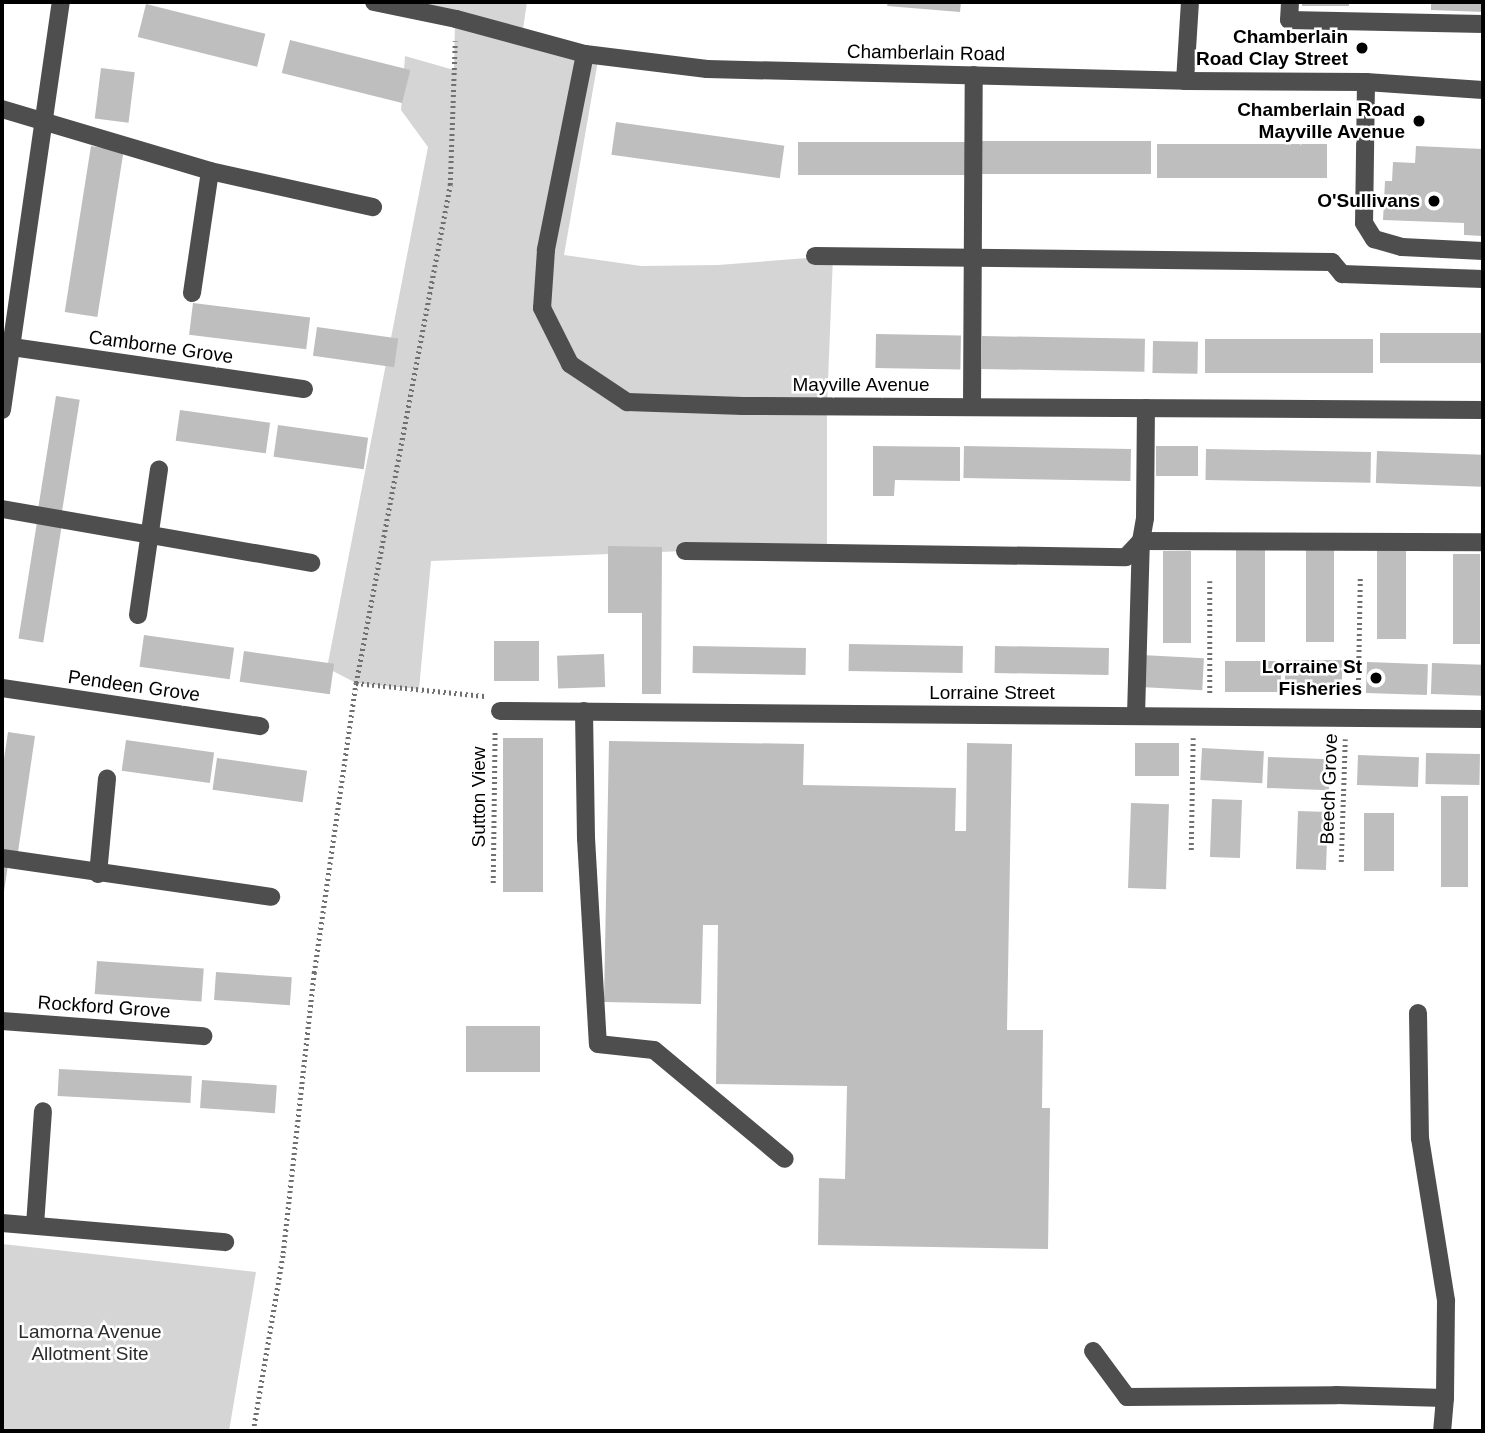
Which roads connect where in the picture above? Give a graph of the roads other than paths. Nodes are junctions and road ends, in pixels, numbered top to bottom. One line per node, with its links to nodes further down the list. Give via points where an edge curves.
1 (61, 2): 12 (street)
2 (374, 2): 6 (street, Chamberlain Road)
3 (1190, 2): 8 (street)
4 (1290, 2): 5 (street, via 1289,20)
5 (1483, 24)
6 (585, 54): 7 (street, Chamberlain Road, via 707,69); 22 (street, Mayville Avenue, via 546,250 542,307 570,364 628,402)
7 (974, 75): 8 (street, Chamberlain Road); 17 (street)
8 (1185, 81): 9 (street, Chamberlain Road)
9 (1366, 82): 10 (street, Chamberlain Road); 15 (street, via 1364,223 1374,239 1402,247)
10 (1483, 90)
11 (2, 109): 12 (street)
12 (44, 119): 13 (street); 20 (street)
13 (210, 171): 14 (street); 19 (street)
14 (373, 207)
15 (1483, 251)
16 (815, 256): 17 (street)
17 (974, 259): 18 (street, via 1332,262 1342,274); 22 (street)
18 (1483, 279)
19 (192, 293)
20 (12, 347): 21 (street, Camborne Grove); 24 (street)
21 (304, 389)
22 (972, 407): 23 (street, Mayville Avenue)
23 (1146, 408): 25 (street, Mayville Avenue); 29 (street)
24 (2, 410)
25 (1483, 410)
26 (159, 470): 28 (street)
27 (2, 509): 28 (street)
28 (149, 535): 32 (street); 33 (street)
29 (1141, 541): 30 (street); 31 (street, via 1126,556); 37 (street)
30 (1483, 542)
31 (685, 551)
32 (311, 564)
33 (138, 615)
34 (2, 688): 39 (street, Pendeen Grove)
35 (584, 711): 36 (street, Lorraine Street); 37 (street, Lorraine Street); 48 (street, via 598,1044 654,1050)
36 (500, 712)
37 (1136, 716): 38 (street, Lorraine Street)
38 (1483, 719)
39 (260, 726)
40 (107, 778): 42 (street)
41 (2, 858): 42 (street)
42 (97, 874): 43 (street)
43 (271, 897)
44 (1418, 1013): 53 (street, via 1420,1138 1446,1301)
45 (2, 1021): 46 (street, Rockford Grove)
46 (203, 1036)
47 (43, 1111): 50 (street)
48 (785, 1160)
49 (2, 1223): 50 (street)
50 (35, 1226): 51 (street)
51 (225, 1242)
52 (1093, 1351): 53 (street, via 1127,1397)
53 (1444, 1398): 54 (street)
54 (1442, 1431)

